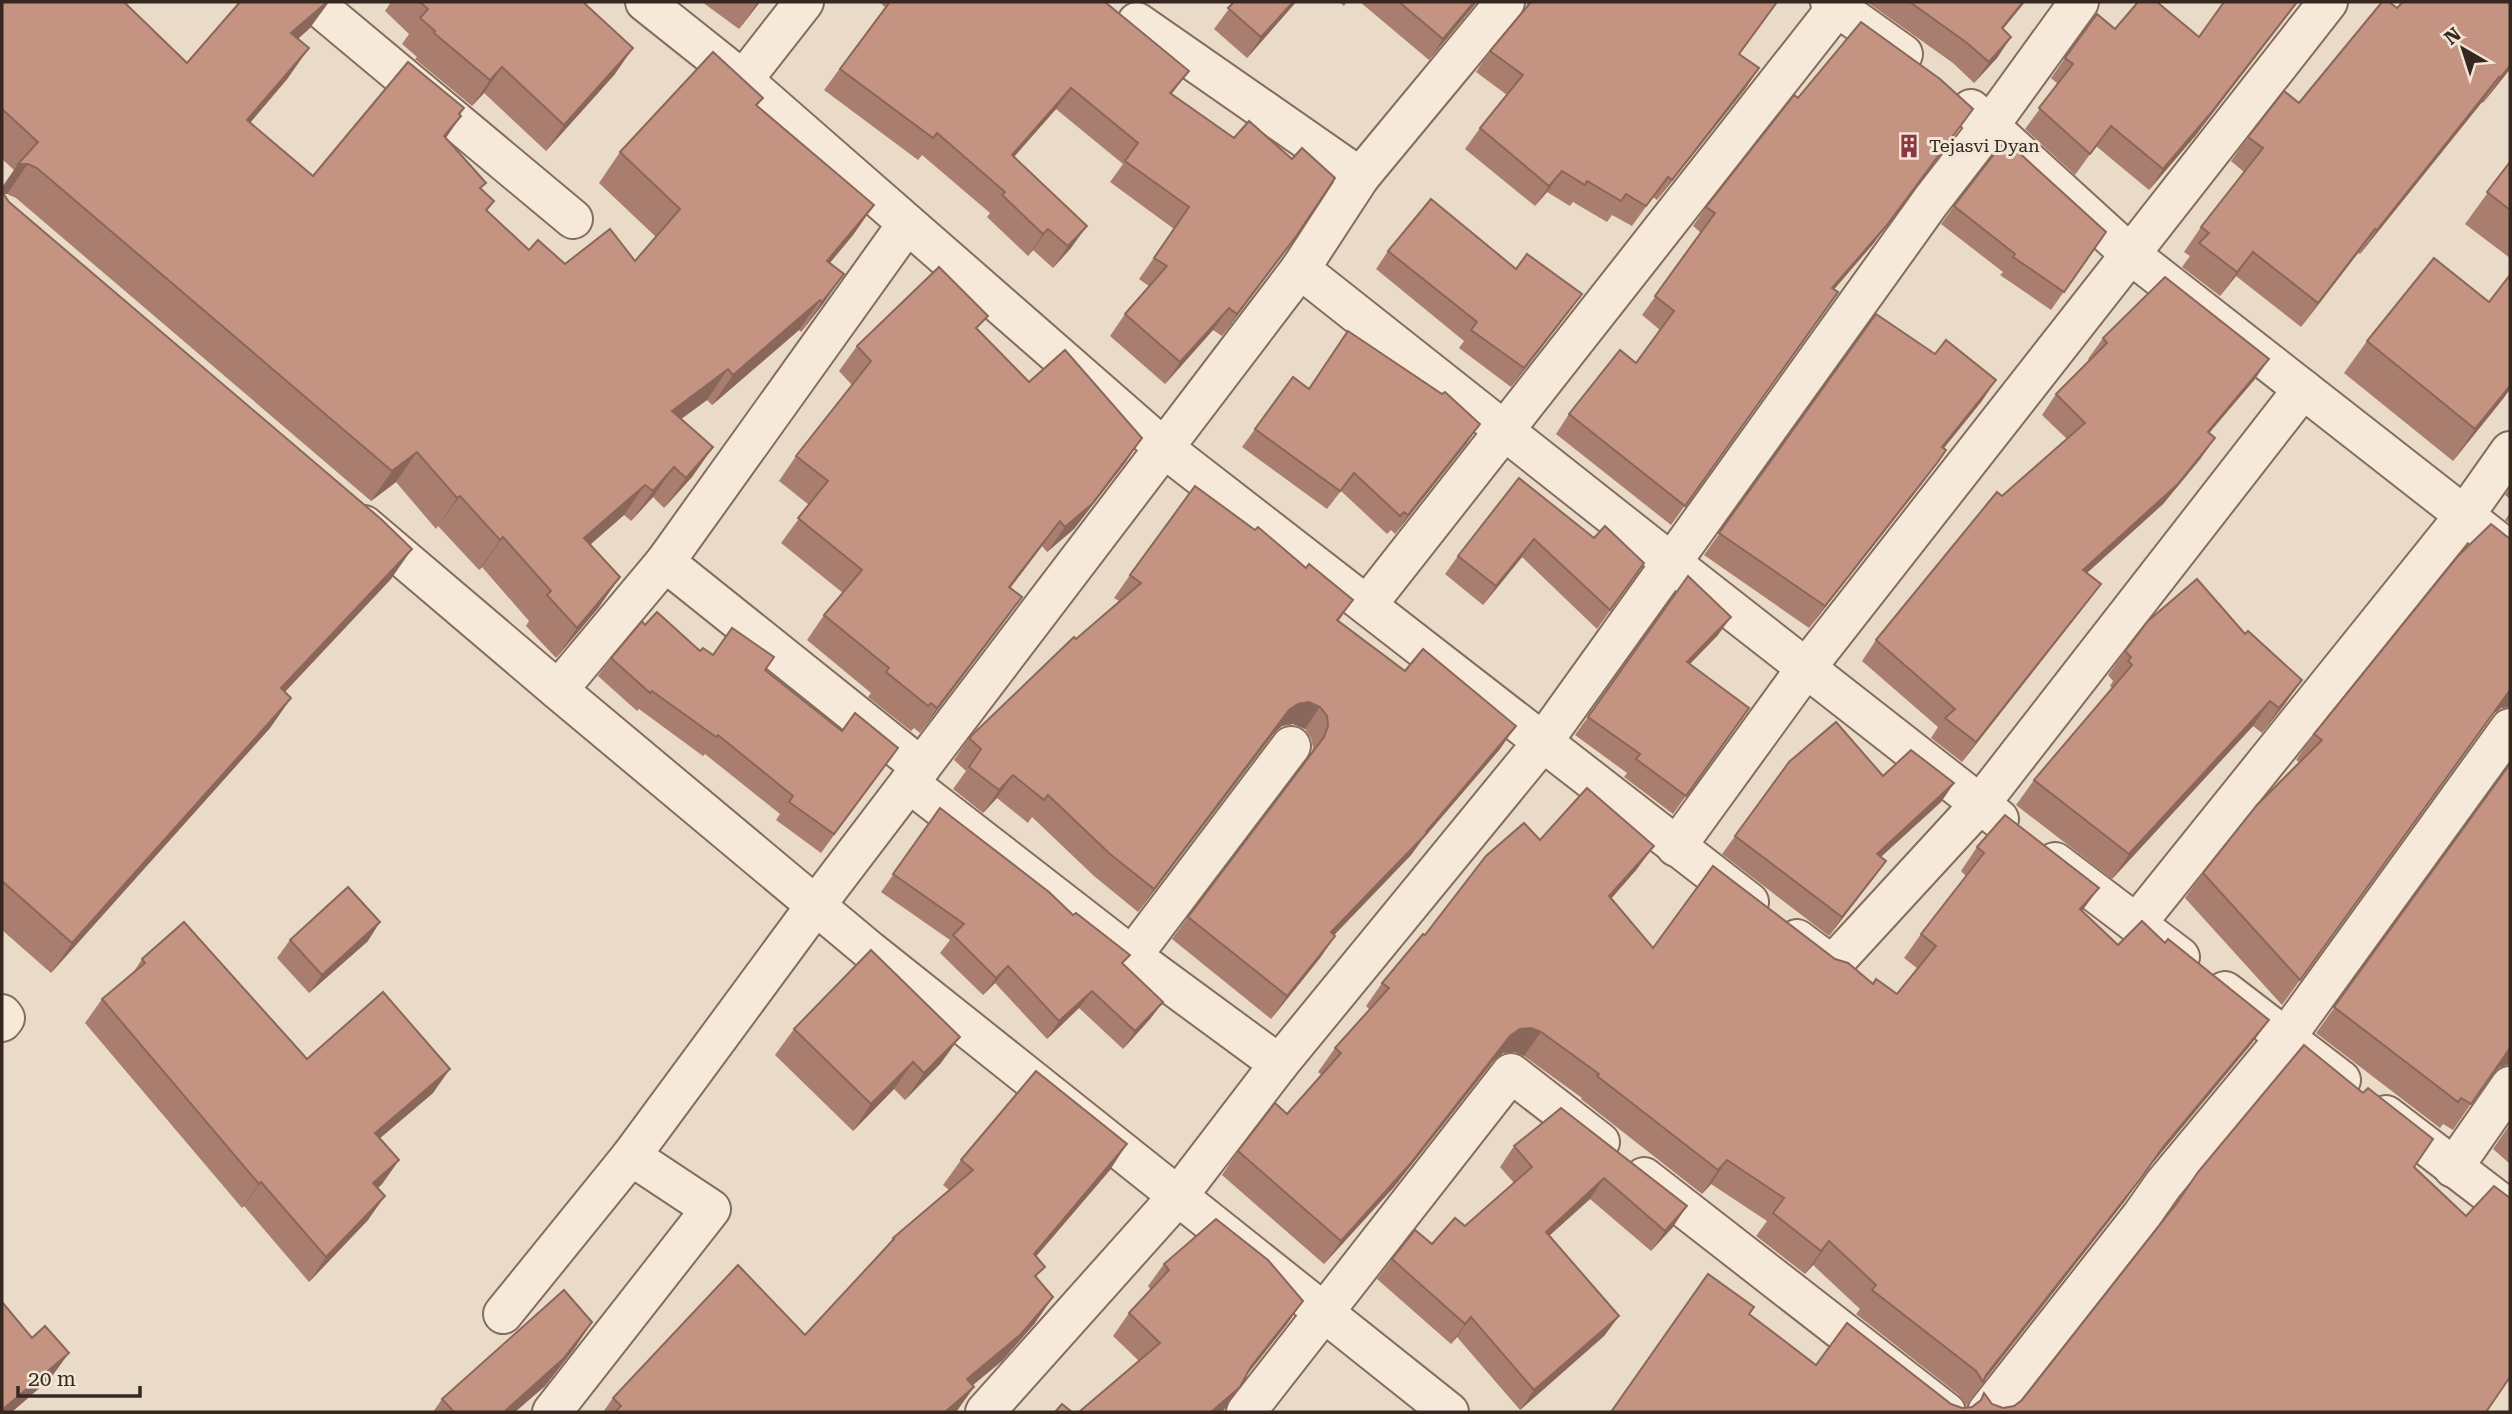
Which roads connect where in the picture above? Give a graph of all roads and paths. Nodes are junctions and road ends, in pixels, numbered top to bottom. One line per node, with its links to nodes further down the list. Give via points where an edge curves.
1 (313, 2): 12 (street)
2 (645, 2): 9 (street)
3 (804, 2): 9 (street)
4 (1505, 2): 11 (street)
5 (2079, 2): 10 (street)
6 (2328, 2): 14 (street)
7 (1836, 3): 10 (street); 17 (street)
8 (1133, 9): 11 (street)
9 (743, 80): 13 (street)
10 (1990, 125): 14 (street); 24 (street)
11 (1360, 177): 15 (street)
12 (573, 219)
13 (907, 224): 18 (street); 23 (street)
14 (2130, 254): 16 (street); 26 (street)
15 (1300, 269): 17 (street); 18 (street)
16 (2303, 389): 21 (street); 32 (street)
17 (1503, 429): 24 (street); 25 (street)
18 (1164, 448): 25 (street); 31 (street)
19 (2510, 451): 21 (street)
20 (338, 502): 27 (street)
21 (2464, 516): 22 (street); 35 (street)
22 (2510, 551)
23 (665, 562): 27 (street); 31 (street)
24 (1672, 564): 26 (street); 29 (street)
25 (1367, 605): 29 (street)
26 (1806, 668): 32 (street); 33 (street)
27 (558, 690): 34 (street)
28 (2510, 728): 39 (street)
29 (1542, 743): 33 (street); 40 (street)
30 (1291, 746): 36 (street)
31 (915, 775): 34 (street); 36 (street)
32 (1980, 804): 33 (street, via 1832,965); 35 (street)
33 (1676, 847)
34 (816, 905): 42 (street); 44 (street)
35 (2136, 924): 39 (street)
36 (1132, 956): 40 (street)
37 (2, 1014): 38 (street)
38 (2, 1022)
39 (2286, 1037): 43 (street); 53 (street, via 2163,1185)
40 (1279, 1064): 44 (street)
41 (2510, 1086): 43 (street)
42 (631, 1156): 47 (street); 48 (street, via 711,1209)
43 (2453, 1168): 45 (street)
44 (1178, 1196): 46 (street); 49 (street)
45 (2510, 1210)
46 (1325, 1313): 50 (street); 51 (street); 52 (street, via 1511,1073)
47 (503, 1314)
48 (552, 1412)
49 (985, 1412)
50 (1246, 1412)
51 (1448, 1412)
52 (1946, 1412)
53 (1987, 1412)

